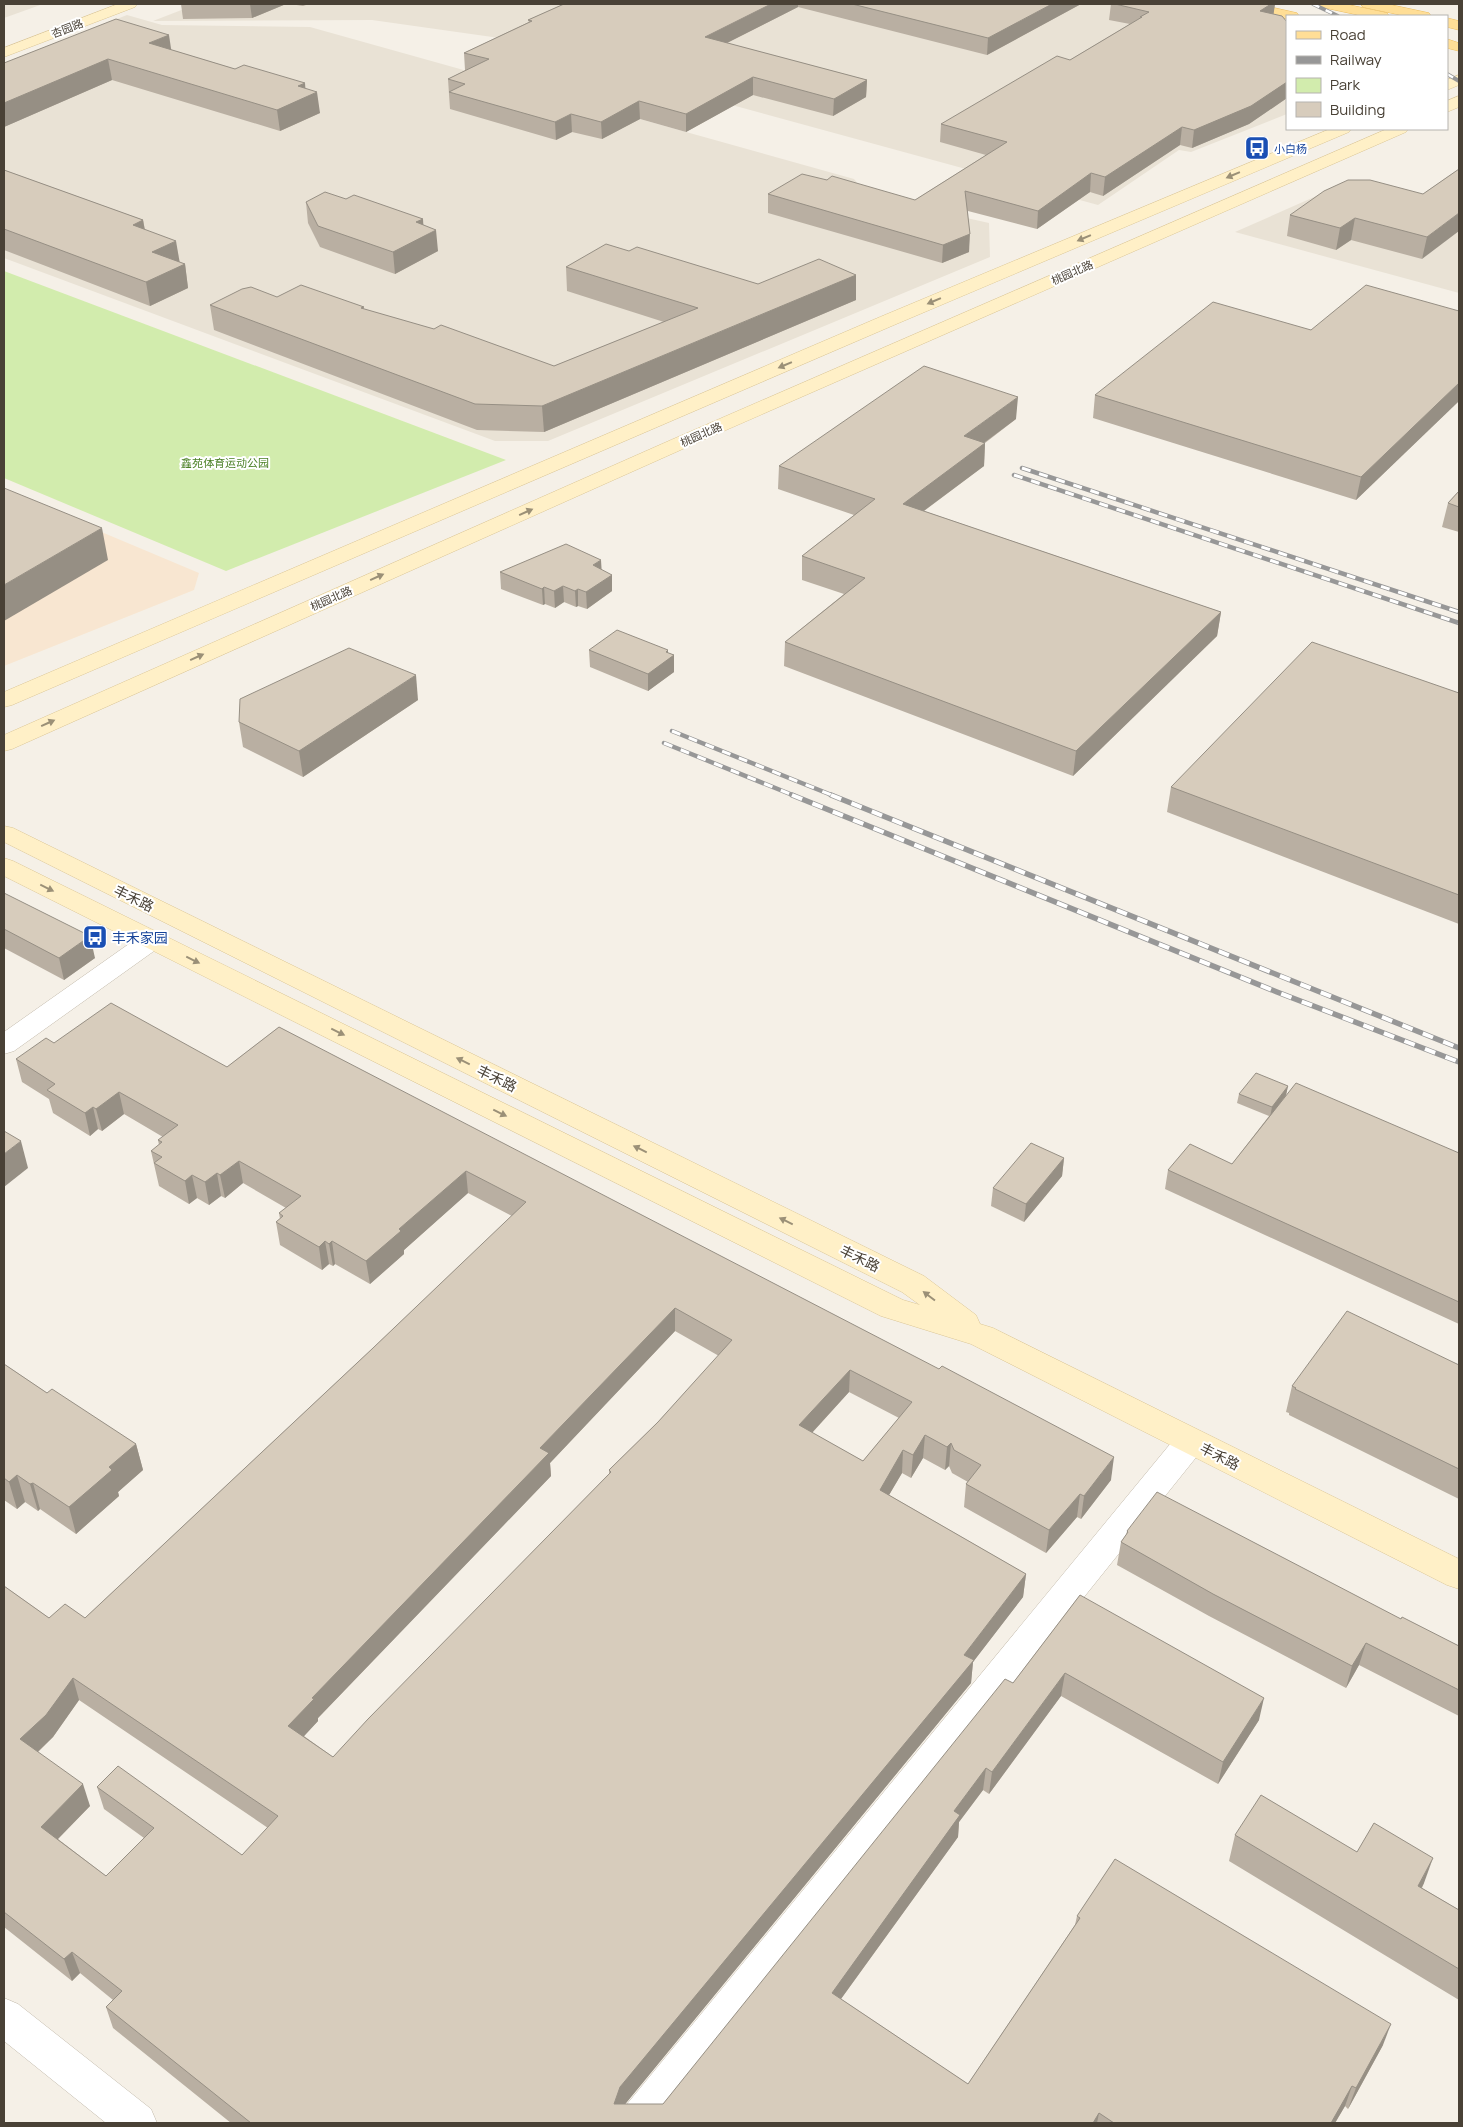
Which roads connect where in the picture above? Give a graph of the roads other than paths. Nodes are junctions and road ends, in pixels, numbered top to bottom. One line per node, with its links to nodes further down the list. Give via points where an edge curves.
1 (101, 4): 11 (main road, 杏园路)
2 (130, 4): 12 (main road, 杏园路)
3 (1239, 4): 7 (main road)
4 (1277, 4): 7 (main road)
5 (1326, 4): 9 (main road)
6 (1368, 4): 10 (main road)
7 (1302, 13): 8 (main road)
8 (1320, 15)
9 (1377, 15)
10 (1419, 15)
11 (4, 42)
12 (4, 53)
13 (1341, 130): 15 (main road, 桃园北路, one-way to 15)
14 (1398, 130): 16 (main road, 桃园北路, one-way to 14, via 669,448)
15 (4, 700)
16 (4, 744)
17 (4, 833): 21 (main road, 丰禾路, one-way to 17, via 913,1284)
18 (4, 866): 19 (main road, 丰禾路, one-way to 19)
19 (152, 940): 20 (street); 21 (main road, 丰禾路, one-way to 21, via 892,1308)
20 (4, 1046)
21 (982, 1336): 22 (main road, 丰禾路)
22 (1191, 1441): 23 (main road, 丰禾路); 26 (street)
23 (1459, 1575)
24 (4, 2017): 25 (street)
25 (137, 2123)
26 (637, 2123)

